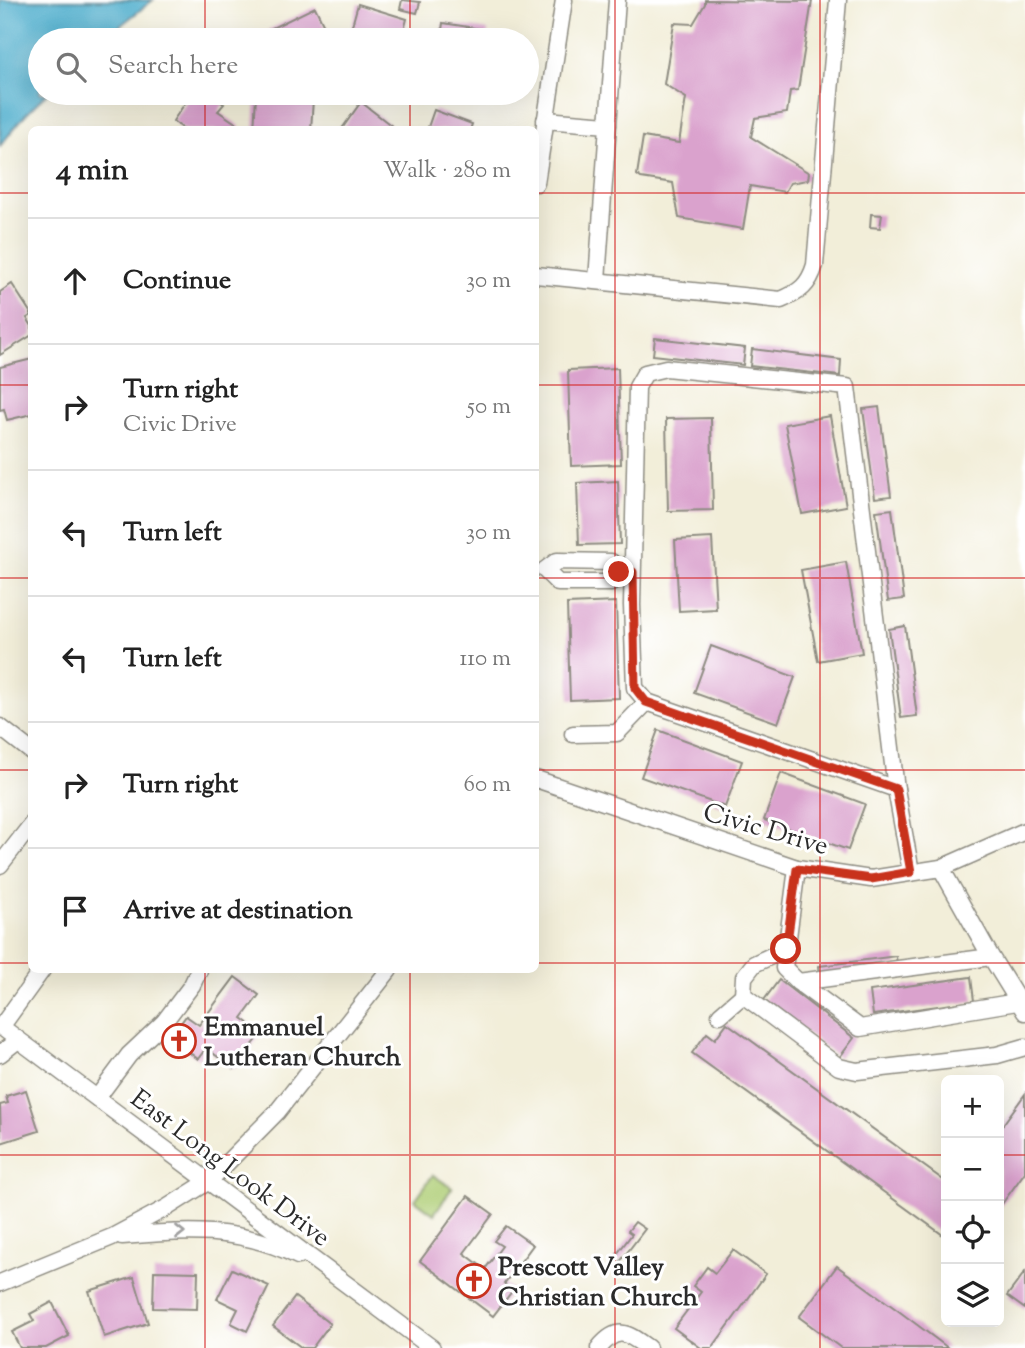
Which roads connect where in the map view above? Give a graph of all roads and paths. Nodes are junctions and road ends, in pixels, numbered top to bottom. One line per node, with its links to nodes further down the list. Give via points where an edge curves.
1 (564, 0): 4 (street)
2 (617, 0): 5 (street)
3 (838, 0): 8 (street, via 815,265 801,292 782,300)
4 (545, 120): 5 (street); 6 (street)
5 (608, 125): 8 (street)
6 (539, 162)
7 (539, 275): 8 (street)
8 (597, 281)
9 (540, 569): 10 (street, via 558,583 611,583)
10 (626, 572): 11 (street, via 635,688); 16 (street, via 637,387 645,373 666,368 847,387)
11 (646, 702): 13 (street, via 617,733); 16 (street)
12 (0, 727): 14 (street)
13 (573, 734)
14 (28, 749)
15 (539, 780): 21 (street, Civic Drive)
16 (896, 789): 22 (street)
17 (28, 829): 19 (street)
18 (1025, 831): 20 (street, Civic Drive)
19 (0, 865)
20 (941, 867): 22 (street, Civic Drive); 24 (street)
21 (797, 869): 22 (street, Civic Drive, via 871,879); 23 (street)
22 (911, 872)
23 (786, 949): 28 (street, via 784,968); 29 (street, via 754,964 744,977)
24 (991, 957): 28 (street); 30 (street)
25 (39, 973): 32 (street)
26 (198, 973): 36 (street, via 164,1022 129,1055)
27 (387, 973): 37 (street, via 277,1112)
28 (797, 982): 30 (street, via 860,1028)
29 (743, 995): 31 (street); 34 (street, via 839,1067 858,1071 997,1055)
30 (1021, 1007)
31 (720, 1014)
32 (1, 1027): 33 (street, East Long Look Drive)
33 (18, 1040): 35 (street); 36 (street, East Long Look Drive)
34 (1025, 1047)
35 (0, 1054)
36 (97, 1098): 37 (street, East Long Look Drive)
37 (209, 1181): 38 (street); 39 (street, East Long Look Drive)
38 (112, 1237): 39 (street, one-way to 39, via 166,1232 247,1237); 40 (street)
39 (332, 1273): 41 (street, East Long Look Drive)
40 (0, 1283)
41 (432, 1348)
42 (599, 1348): 43 (street, via 622,1332)
43 (648, 1348)

